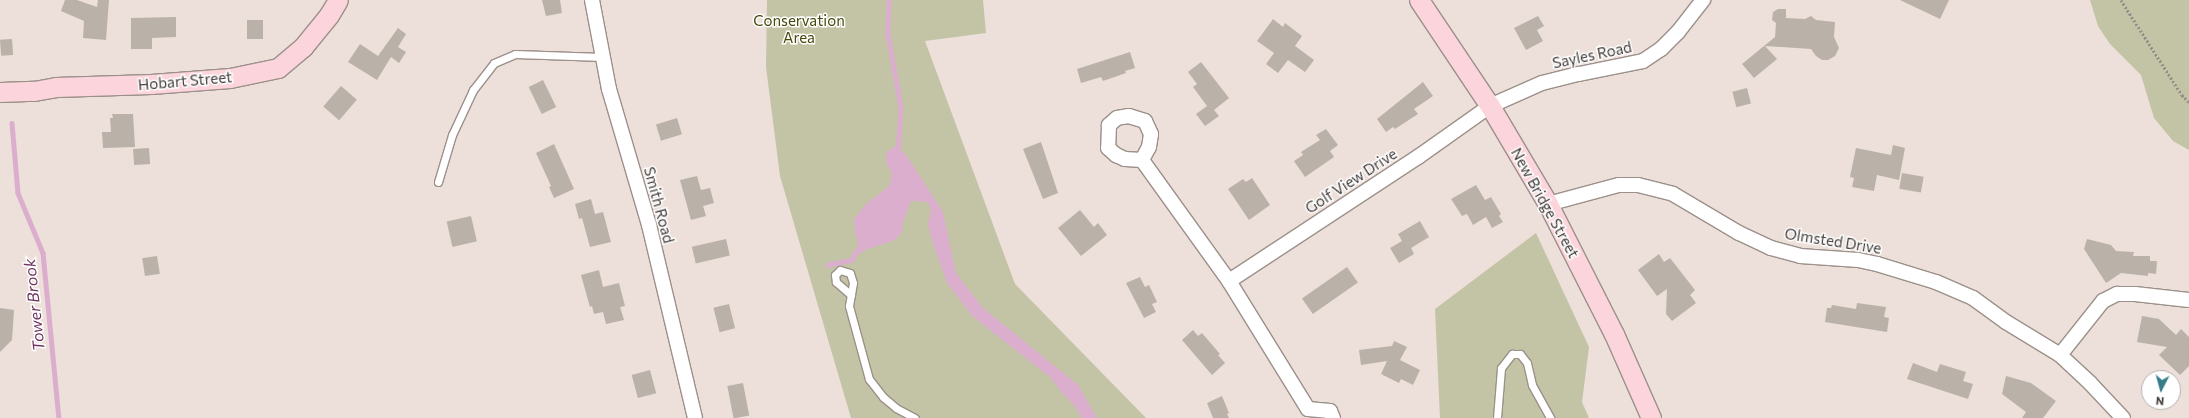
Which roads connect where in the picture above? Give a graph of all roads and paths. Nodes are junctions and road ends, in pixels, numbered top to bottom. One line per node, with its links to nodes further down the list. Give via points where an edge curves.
1 (338, 0): 7 (street, Hobart Street, via 303,47 278,68 230,78)
2 (592, 0): 6 (street, Smith Road)
3 (1419, 0): 9 (street, New Bridge Street)
4 (1704, 0): 9 (street, Sayles Road, via 1661,49 1642,61 1542,83)
5 (2121, 0): 8 (path)
6 (602, 56): 11 (lane, via 515,54 494,63 472,90 452,135); 18 (street, Smith Road, via 609,89 649,225)
7 (0, 92)
8 (2189, 102)
9 (1490, 106): 12 (street, New Bridge Street); 13 (street, Golf View Drive, via 1418,157)
10 (1142, 160): 13 (street)
11 (438, 182)
12 (1548, 204): 16 (street, Olmsted Drive, via 1619,185 1638,185 1672,194 1739,233 1771,248 1800,256 1871,263 1936,282 1973,298); 23 (street, New Bridge Street, via 1614,334)
13 (1229, 281): 17 (street)
14 (851, 295): 19 (lane, via 849,306 869,379 883,397 896,408)
15 (2189, 300): 16 (street, via 2117,294 2103,300)
16 (2060, 355): 24 (street, Olmsted Drive)
17 (1304, 414): 20 (street, via 1330,411)
18 (695, 418)
19 (915, 418)
20 (1333, 418)
21 (1497, 418): 22 (lane, via 1501,368 1512,354 1520,354 1527,363 1532,385)
22 (1550, 418)
23 (1651, 418)
24 (2123, 418)

